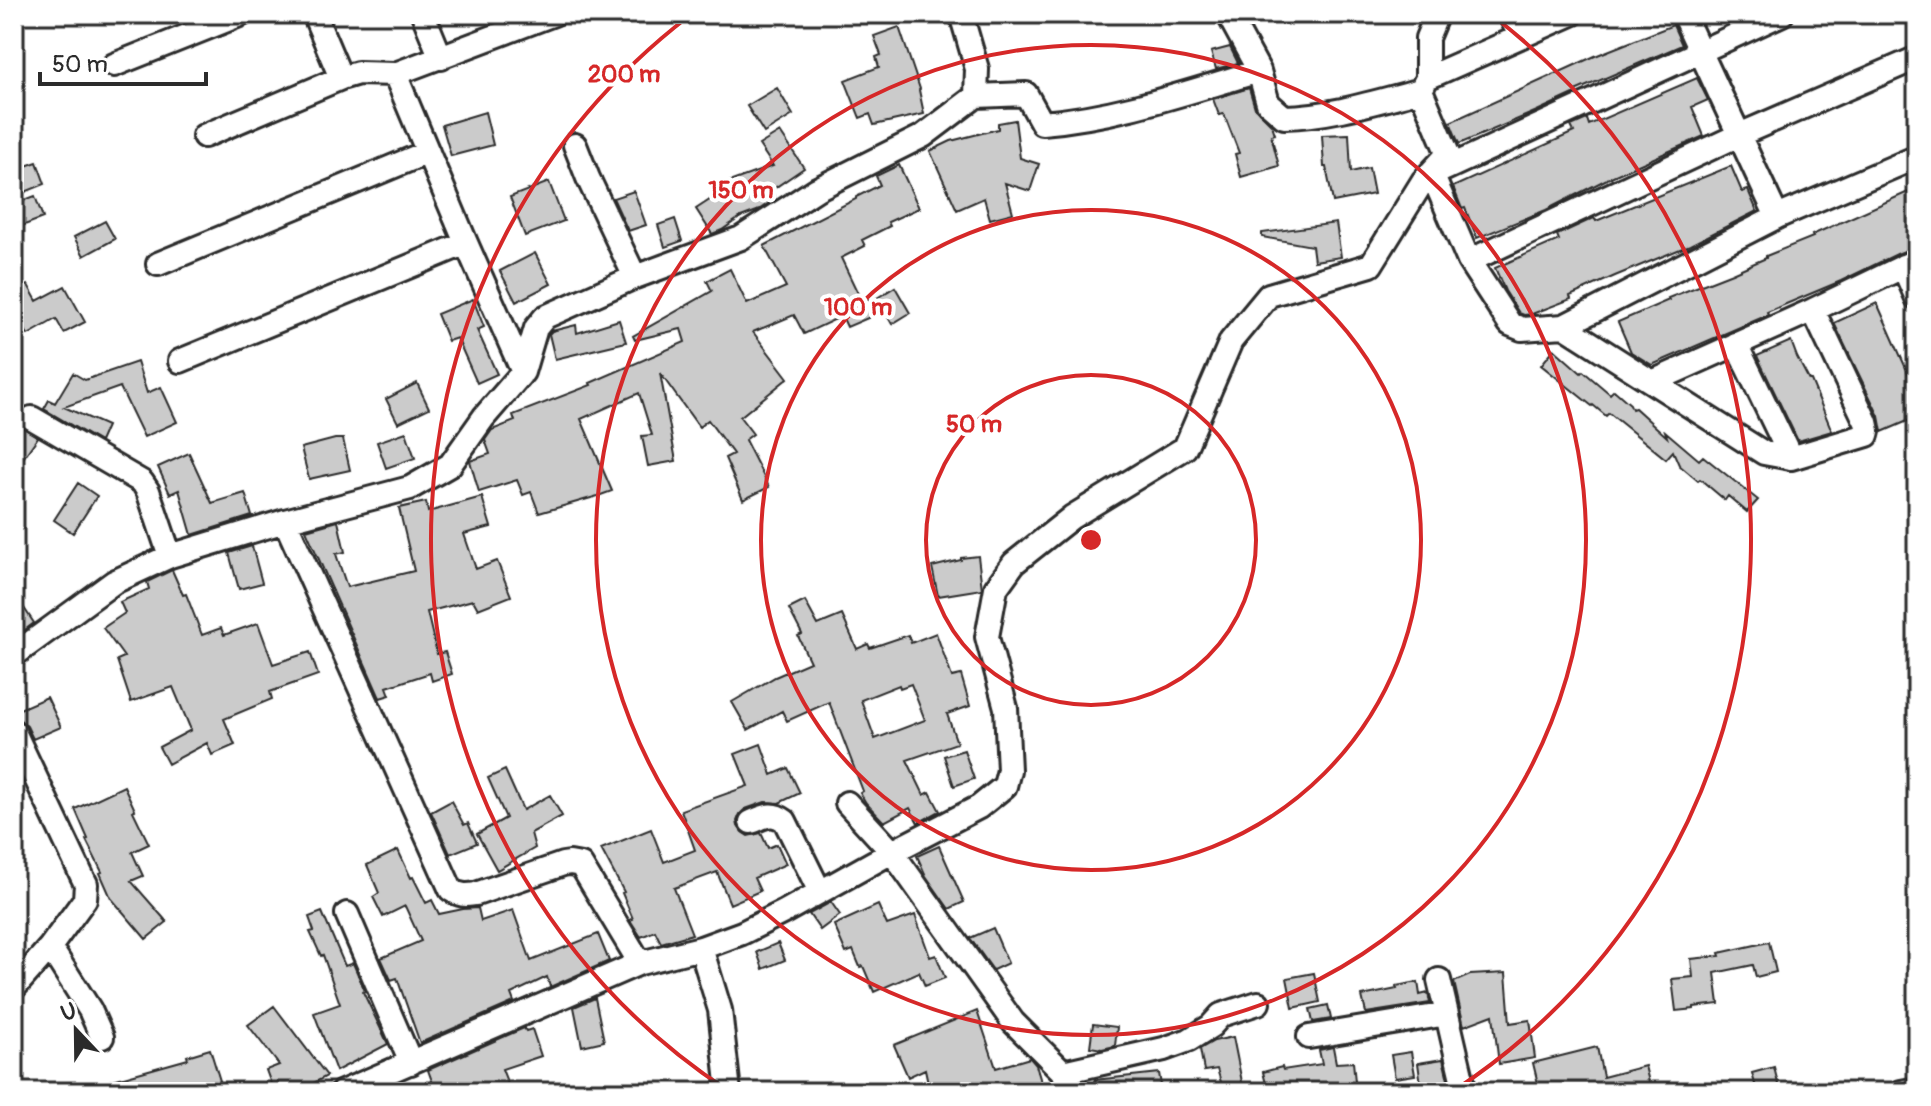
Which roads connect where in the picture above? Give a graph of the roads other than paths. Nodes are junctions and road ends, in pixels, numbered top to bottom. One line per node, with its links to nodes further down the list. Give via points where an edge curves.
1 (242, 14): 16 (street)
2 (314, 14): 19 (street)
3 (423, 14): 14 (street)
4 (961, 14): 21 (street, via 977,69)
5 (1228, 14): 17 (street)
6 (1437, 14): 20 (street, via 1427,38)
7 (1510, 14): 12 (street)
8 (1572, 14): 12 (street)
9 (1683, 14): 13 (street)
10 (1782, 14): 13 (street)
11 (541, 16): 14 (street)
12 (1520, 37): 20 (street)
13 (1700, 50): 22 (street); 27 (street)
14 (441, 58): 18 (street)
15 (1917, 58): 22 (street)
16 (114, 65)
17 (1259, 71): 20 (street, via 1268,103 1284,117 1351,109); 21 (street, via 1074,121 1042,123 1026,94)
18 (395, 74): 19 (street); 25 (street)
19 (341, 78): 23 (street)
20 (1424, 84): 27 (street, via 1448,154)
21 (976, 96): 33 (street, via 923,136 817,189 741,238)
22 (1739, 135): 28 (street); 30 (street)
23 (204, 136)
24 (575, 145): 33 (street)
25 (428, 152): 29 (street); 32 (street)
26 (1917, 157): 28 (street)
27 (1430, 175): 30 (street); 49 (street, via 1371,265 1269,295 1231,341 1185,448 1072,517 1014,563 996,588 987,637 1006,708 1005,786 979,807)
28 (1777, 217): 36 (street)
29 (466, 243): 38 (street); 39 (street)
30 (1469, 261): 36 (street, via 1510,324 1522,329)
31 (1910, 263): 34 (street); 35 (street)
32 (158, 264)
33 (635, 277): 39 (street, via 545,317 536,328)
34 (1917, 298)
35 (1813, 310): 37 (street); 42 (street, via 1868,431)
36 (1564, 326): 40 (street)
37 (1736, 344): 40 (street); 42 (street)
38 (180, 361)
39 (523, 372): 43 (street, via 450,465 410,488)
40 (1652, 382): 42 (street, via 1764,453)
41 (32, 418): 44 (street, via 142,482)
42 (1791, 458)
43 (285, 521): 44 (street); 54 (street, via 451,890 476,894 576,863)
44 (170, 556): 45 (street, via 114,582)
45 (14, 655)
46 (14, 732): 52 (street, via 86,884 85,899)
47 (847, 803): 49 (street)
48 (751, 822): 50 (street, via 772,815 785,821)
49 (892, 852): 50 (street); 62 (street, via 1013,1022)
50 (820, 892): 53 (street)
51 (347, 914): 61 (street)
52 (50, 947): 56 (street); 59 (street)
53 (701, 948): 54 (street); 65 (street, via 720,1010)
54 (640, 963): 61 (street)
55 (1439, 980): 58 (street)
56 (14, 988)
57 (1258, 1003): 62 (street, via 1221,1015 1189,1040 1164,1049)
58 (1447, 1014): 60 (street); 67 (street)
59 (102, 1037)
60 (1309, 1037)
61 (411, 1063): 64 (street)
62 (1063, 1072): 66 (street)
63 (1917, 1089): 68 (street)
64 (342, 1092)
65 (729, 1092)
66 (1075, 1092)
67 (1465, 1092)
68 (1901, 1092)

